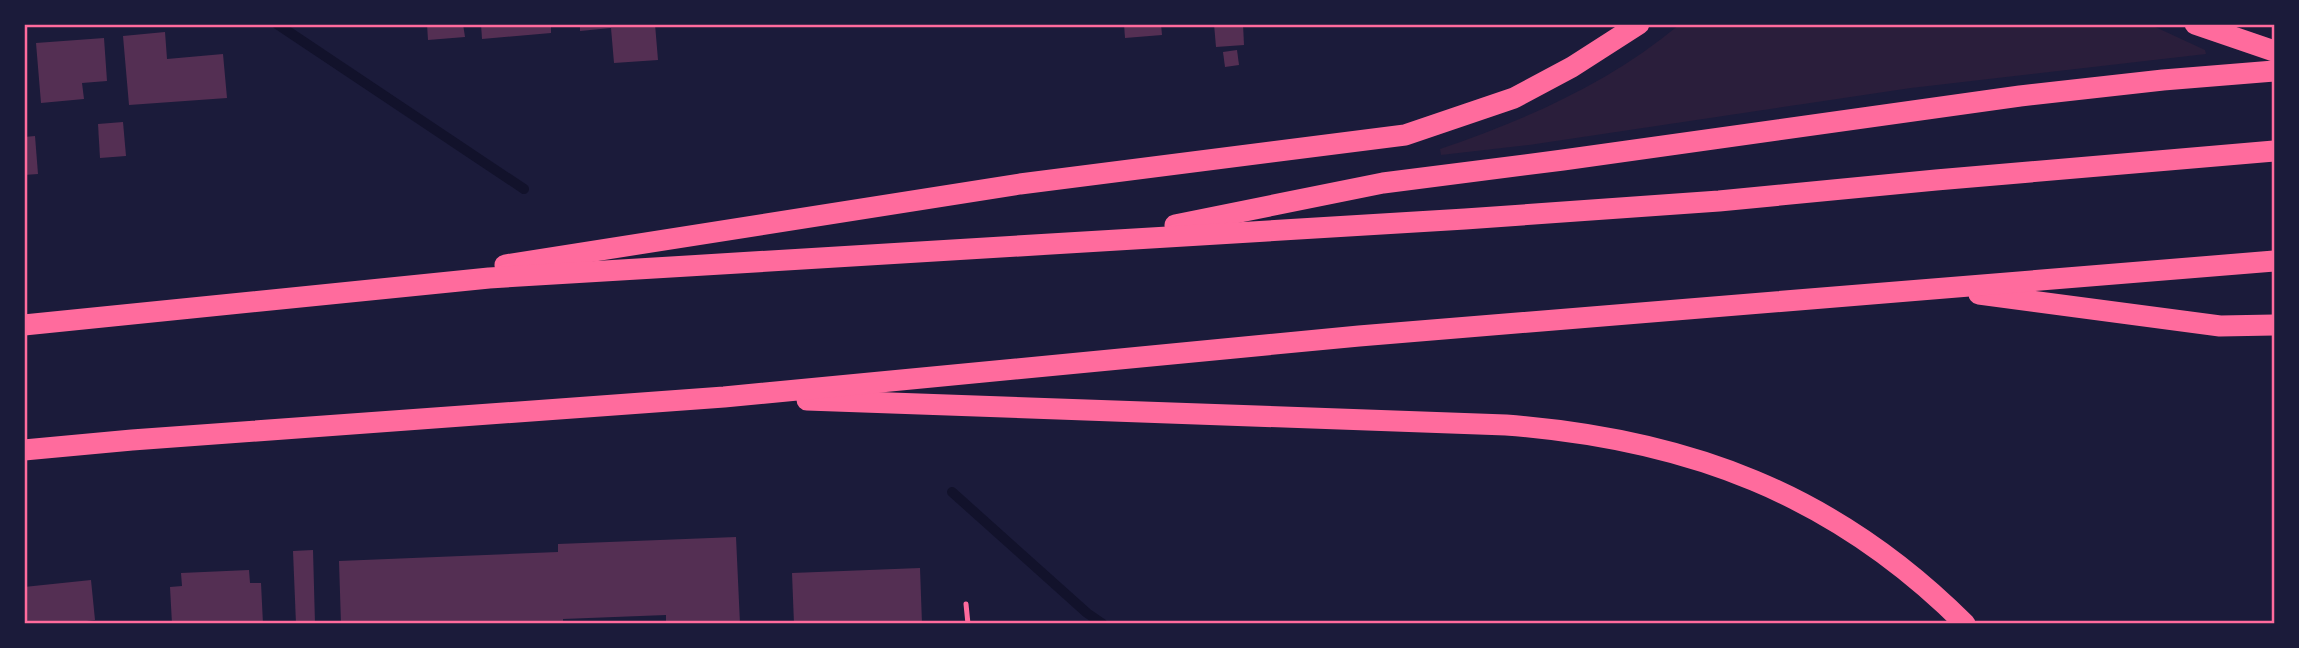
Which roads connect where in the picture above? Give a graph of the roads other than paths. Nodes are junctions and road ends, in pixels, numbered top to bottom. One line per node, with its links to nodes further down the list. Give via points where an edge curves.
1 (1639, 24): 9 (highway, via 1514,98 1405,135 1020,184)
2 (2195, 24): 3 (highway)
3 (2274, 51)
4 (2274, 71): 6 (highway, via 2020,96 1384,183)
5 (2274, 151): 6 (highway, via 1705,202)
6 (1098, 240): 9 (highway, via 489,278)
7 (2274, 261): 8 (highway)
8 (1935, 289): 11 (highway, via 2220,326); 12 (highway, via 1359,336)
9 (299, 297): 10 (highway)
10 (24, 325)
11 (2274, 325)
12 (724, 397): 13 (highway); 16 (highway, via 1563,429 1676,452 1779,491 1872,545)
13 (24, 450)
14 (966, 604): 15 (lane)
15 (968, 624)
16 (1965, 624)

